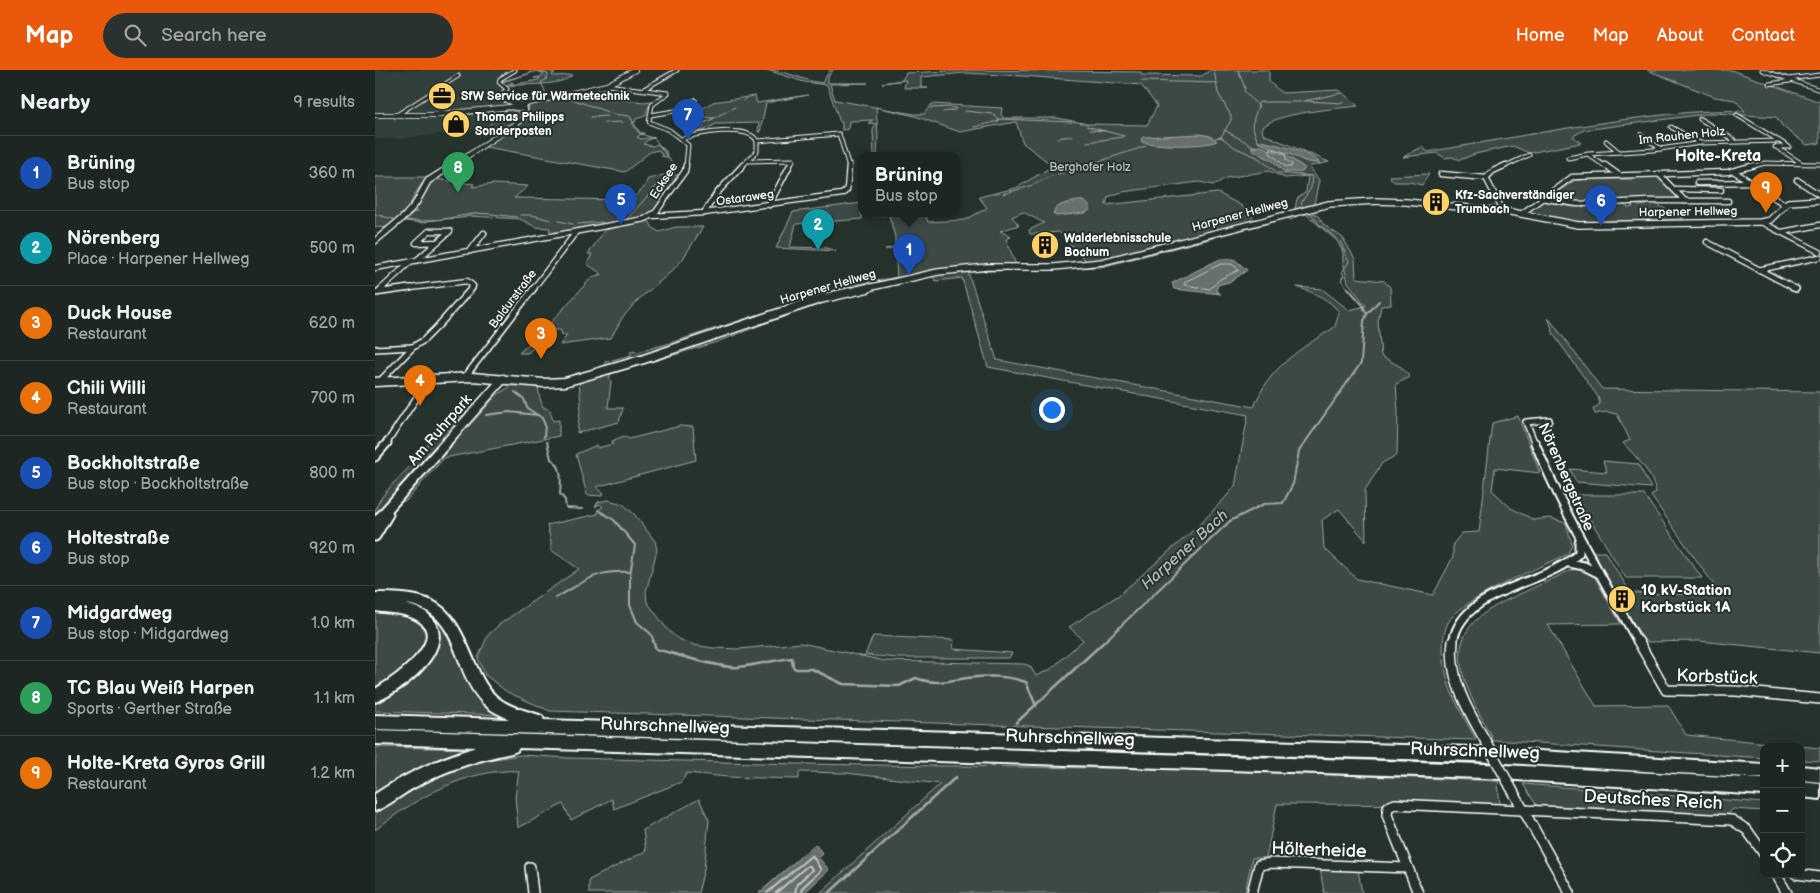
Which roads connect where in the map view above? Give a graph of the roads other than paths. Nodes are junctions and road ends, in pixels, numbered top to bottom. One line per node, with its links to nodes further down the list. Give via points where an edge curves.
1 (515, 70): 13 (street, via 500,79 500,84 507,89 498,98)
2 (635, 70): 9 (street)
3 (677, 70): 10 (street)
4 (1762, 70): 7 (street)
5 (1820, 75): 7 (street)
6 (458, 76): 18 (street)
7 (1793, 79): 8 (street); 11 (street)
8 (1769, 84)
9 (607, 85): 10 (street); 14 (street)
10 (644, 89): 16 (street, via 669,94 652,105)
11 (1820, 90)
12 (695, 100): 16 (street, via 679,110)
13 (513, 106): 14 (street); 18 (street, via 451,114)
14 (523, 106): 66 (street, via 524,118 428,181 405,216)
15 (375, 115): 18 (street)
16 (650, 115): 22 (street, via 650,123)
17 (1737, 115): 27 (street)
18 (395, 116)
19 (1700, 119): 25 (street)
20 (1671, 127): 28 (street)
21 (1641, 134): 30 (street)
22 (682, 139): 24 (street, via 709,131 751,135); 60 (street, Ecksee, via 689,148 687,167)
23 (1606, 140): 31 (street)
24 (757, 141): 35 (street, via 757,151); 56 (street, Ostaraweg, via 839,134 849,170 847,190 842,194)
25 (1735, 141): 26 (street, Im Rauhen Holz); 28 (street, Im Rauhen Holz)
26 (1767, 141): 27 (street, Im Rauhen Holz); 29 (street)
27 (1779, 141): 29 (street, via 1789,147)
28 (1701, 143): 30 (street, Im Rauhen Holz)
29 (1775, 147): 36 (street)
30 (1661, 149): 31 (street, Im Rauhen Holz)
31 (1619, 152): 32 (street, Im Rauhen Holz)
32 (1588, 154): 34 (street, Im Rauhen Holz); 41 (street)
33 (1529, 155): 43 (street, via 1493,171)
34 (1568, 158)
35 (747, 161): 56 (street, via 793,160); 58 (street, via 717,193)
36 (1802, 163): 37 (street); 38 (street, via 1761,164)
37 (1820, 164)
38 (1735, 172): 40 (street); 45 (street)
39 (1441, 174): 43 (street)
40 (1659, 174): 41 (street); 47 (street)
41 (1619, 175): 51 (street, via 1572,177)
42 (1687, 176): 46 (street)
43 (1486, 178): 57 (street)
44 (1797, 180): 50 (street)
45 (1751, 182): 46 (street); 55 (street)
46 (1697, 183): 48 (street)
47 (1674, 189): 48 (street); 53 (street)
48 (1706, 190): 49 (street)
49 (1721, 190)
50 (1820, 195)
51 (1541, 198): 53 (street, via 1584,205); 59 (street)
52 (1820, 200): 55 (street)
53 (1685, 201): 54 (street)
54 (1728, 201)
55 (1784, 204): 61 (street, via 1771,219)
56 (769, 205): 58 (street, Ostaraweg)
57 (1503, 211): 59 (street, Harpener Hellweg); 82 (street, Harpener Hellweg, via 1401,202 1329,204 1102,262 1053,267 987,267 926,274 820,299 571,381 551,383)
58 (704, 213): 60 (street, Ostaraweg)
59 (1521, 214): 61 (street, Harpener Hellweg, via 1578,225)
60 (651, 216): 63 (street, Ecksee)
61 (1761, 222): 64 (street)
62 (1820, 225): 64 (street)
63 (576, 232): 69 (street, Ecksee); 80 (street, Baldurstraße)
64 (1781, 232): 70 (street)
65 (483, 233): 69 (street)
66 (375, 240)
67 (437, 242): 67 (street, via 450,231 429,231 415,242); 72 (street)
68 (1707, 242): 75 (street)
69 (469, 251): 72 (street, Ecksee)
70 (1820, 252)
71 (1820, 257): 75 (street)
72 (416, 261): 73 (street, Ecksee)
73 (410, 262): 74 (street, Ecksee); 77 (street)
74 (375, 268)
75 (1758, 270): 76 (street)
76 (1796, 289)
77 (376, 292): 78 (street, via 450,282 467,281 472,284 442,321)
78 (413, 347): 79 (street); 83 (street)
79 (375, 349)
80 (465, 377): 81 (street, Harpener Hellweg); 82 (street, Harpener Hellweg)
81 (429, 379): 83 (street, Harpener Hellweg); 85 (street)
82 (503, 379): 87 (street, Am Ruhrpark)
83 (377, 382)
84 (1549, 420): 90 (street, Nörenbergstraße, via 1526,422)
85 (379, 450): 86 (street)
86 (375, 457)
87 (397, 499): 88 (street, Am Ruhrpark); 89 (street, Am Ruhrpark)
88 (375, 522)
89 (376, 535)
90 (1579, 540): 91 (street, Nörenbergstraße, via 1579,553); 92 (street, Korbstück)
91 (1569, 563): 92 (street); 108 (street, bridge, via 1480,604 1464,618 1453,638 1452,661 1458,686)
92 (1599, 574): 96 (street, Korbstück, via 1666,690 1736,691)
93 (375, 598): 98 (highway, via 419,601 442,613 452,627 479,690 501,708 528,720)
94 (375, 606): 95 (highway, via 417,612 432,625 433,633 429,650 416,668)
95 (375, 696)
96 (1820, 699)
97 (375, 722): 98 (highway, Ruhrschnellweg)
98 (578, 727): 101 (highway, Ruhrschnellweg, via 1473,754)
99 (375, 737): 100 (highway, Ruhrschnellweg)
100 (568, 743): 104 (highway, Ruhrschnellweg, via 1474,770); 107 (highway, via 519,745 480,753 416,777)
101 (1760, 770)
102 (1805, 773): 103 (highway)
103 (1820, 775)
104 (1760, 786)
105 (1805, 789): 106 (highway)
106 (1820, 791)
107 (375, 803)
108 (1524, 810): 109 (street, Deutsches Reich, via 1732,820 1743,824); 111 (street, Deutsches Reich, via 1395,804 1388,807 1387,816); 118 (street)
109 (1760, 847)
110 (530, 867): 115 (street)
111 (1408, 868): 116 (street, Hölterheide, via 1271,863 1259,865); 117 (street)
112 (1805, 875): 113 (street)
113 (1820, 877)
114 (1778, 878): 119 (street)
115 (533, 893)
116 (1252, 893)
117 (1417, 893)
118 (1570, 893)
119 (1787, 893)

